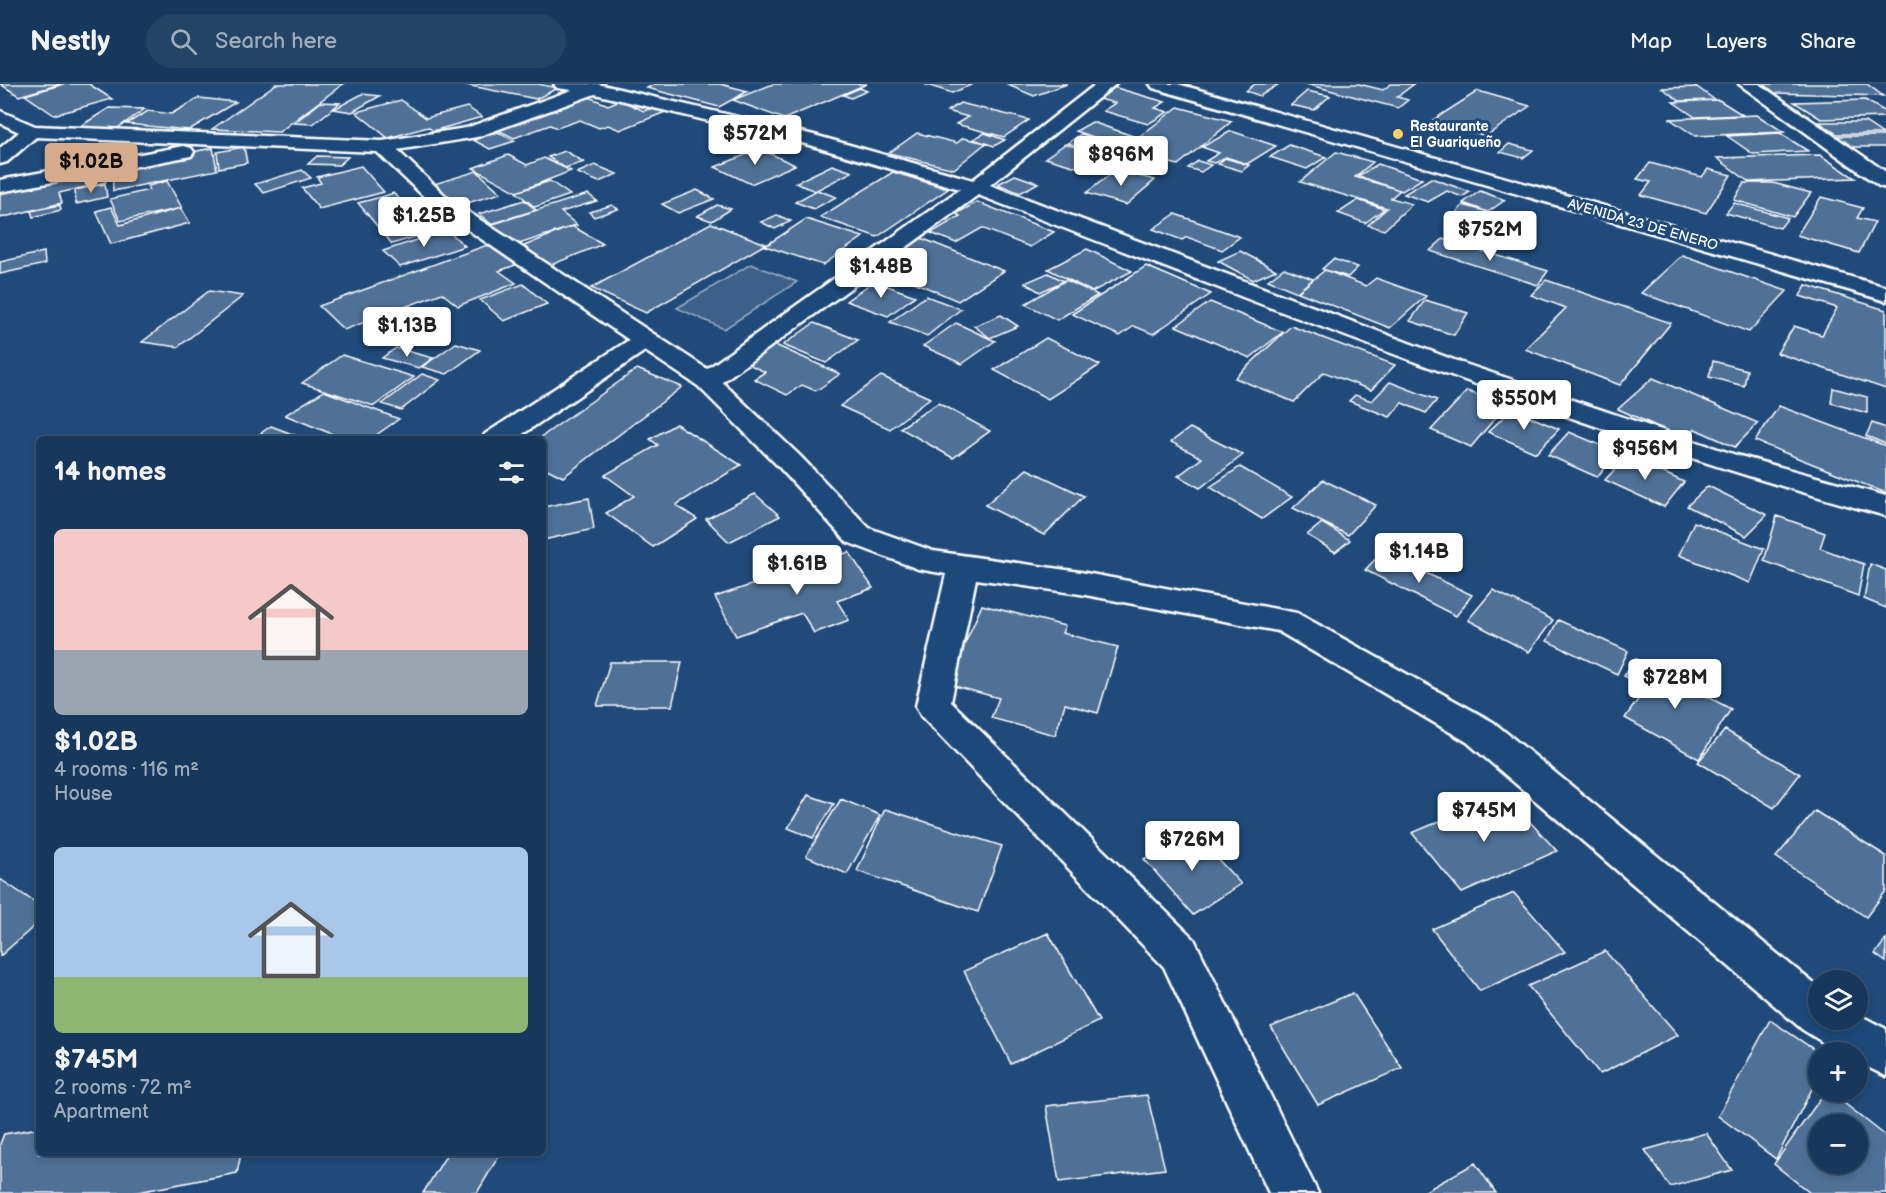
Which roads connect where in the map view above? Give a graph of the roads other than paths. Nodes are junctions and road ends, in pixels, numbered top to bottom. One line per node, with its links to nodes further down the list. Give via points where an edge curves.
1 (563, 84): 6 (street)
2 (1107, 84): 14 (street)
3 (1159, 84): 16 (street, AVENIDA 23 DE ENERO)
4 (1184, 84): 15 (street, AVENIDA 23 DE ENERO)
5 (1748, 84): 12 (street)
6 (600, 86): 10 (street, via 470,132); 14 (street, via 807,139)
7 (0, 116): 8 (street)
8 (32, 131): 9 (street); 11 (street)
9 (236, 142): 10 (street); 13 (street)
10 (382, 147): 17 (street, via 443,204)
11 (0, 158)
12 (1886, 182)
13 (0, 186)
14 (976, 188): 18 (street); 20 (street, via 1453,368 1726,460)
15 (1886, 281)
16 (1886, 294)
17 (645, 340): 18 (street); 19 (street)
18 (707, 381): 21 (street, via 858,535 928,561)
19 (501, 436)
20 (1886, 506)
21 (963, 567): 22 (street, via 1286,621 1480,732); 25 (street, via 933,706 1179,953)
22 (1808, 1007)
23 (1843, 1030): 24 (street)
24 (1886, 1054)
25 (1294, 1193)

